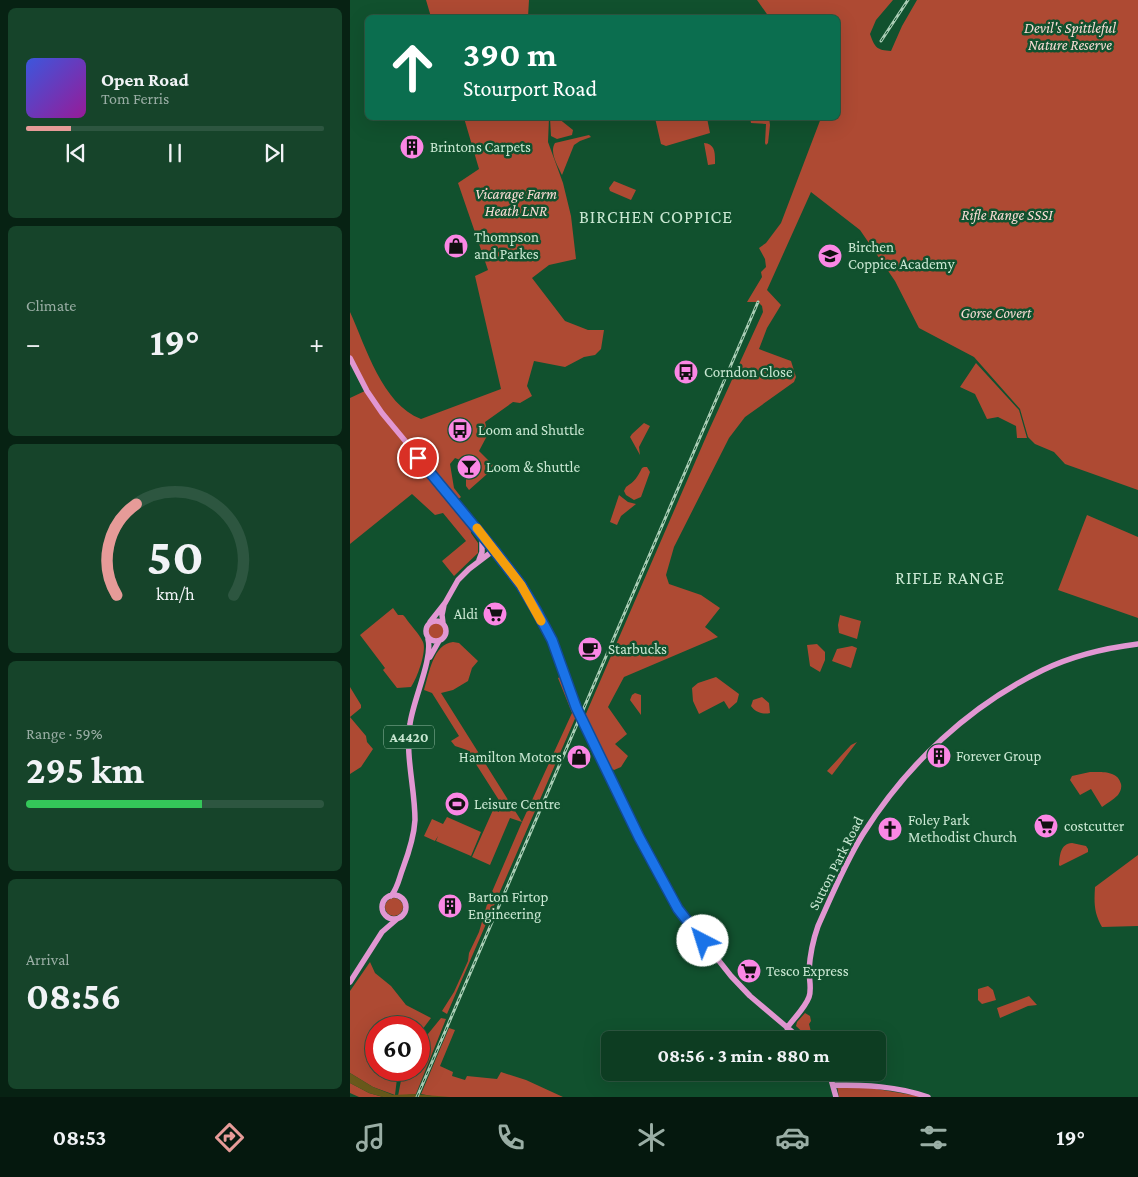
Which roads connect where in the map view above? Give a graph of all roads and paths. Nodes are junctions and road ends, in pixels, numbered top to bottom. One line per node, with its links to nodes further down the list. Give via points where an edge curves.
1 (350, 358): 2 (main road, via 382,413)
2 (482, 535): 3 (main road); 4 (main road)
3 (494, 550): 4 (main road); 19 (main road, bridge, via 521,585 552,640 576,707 678,909 740,986)
4 (478, 562): 5 (main road, via 458,580)
5 (445, 603): 6 (main road); 7 (main road)
6 (430, 622): 7 (main road); 8 (main road, via 425,630)
7 (443, 623): 9 (main road, via 446,632)
8 (428, 639): 9 (main road); 11 (main road, A4420)
9 (439, 641): 11 (main road, A4420)
10 (1138, 644): 19 (main road, Sutton Park Road, via 1091,653 1044,670 976,711 924,755 900,782 852,853 817,928 810,954 808,998)
11 (428, 658): 12 (main road, A4420, via 410,723 414,829)
12 (399, 882): 13 (main road, A4420); 14 (main road)
13 (390, 896): 14 (main road, via 396,895); 15 (main road, via 383,905)
14 (404, 900): 16 (main road, via 406,910)
15 (384, 914): 16 (main road); 17 (main road)
16 (397, 919): 17 (main road)
17 (382, 932): 18 (main road)
18 (350, 982)
19 (787, 1028): 20 (main road)
20 (791, 1031)
21 (831, 1081): 22 (main road)
22 (833, 1085): 23 (main road); 24 (main road, via 889,1088)
23 (836, 1097)
24 (928, 1097)

